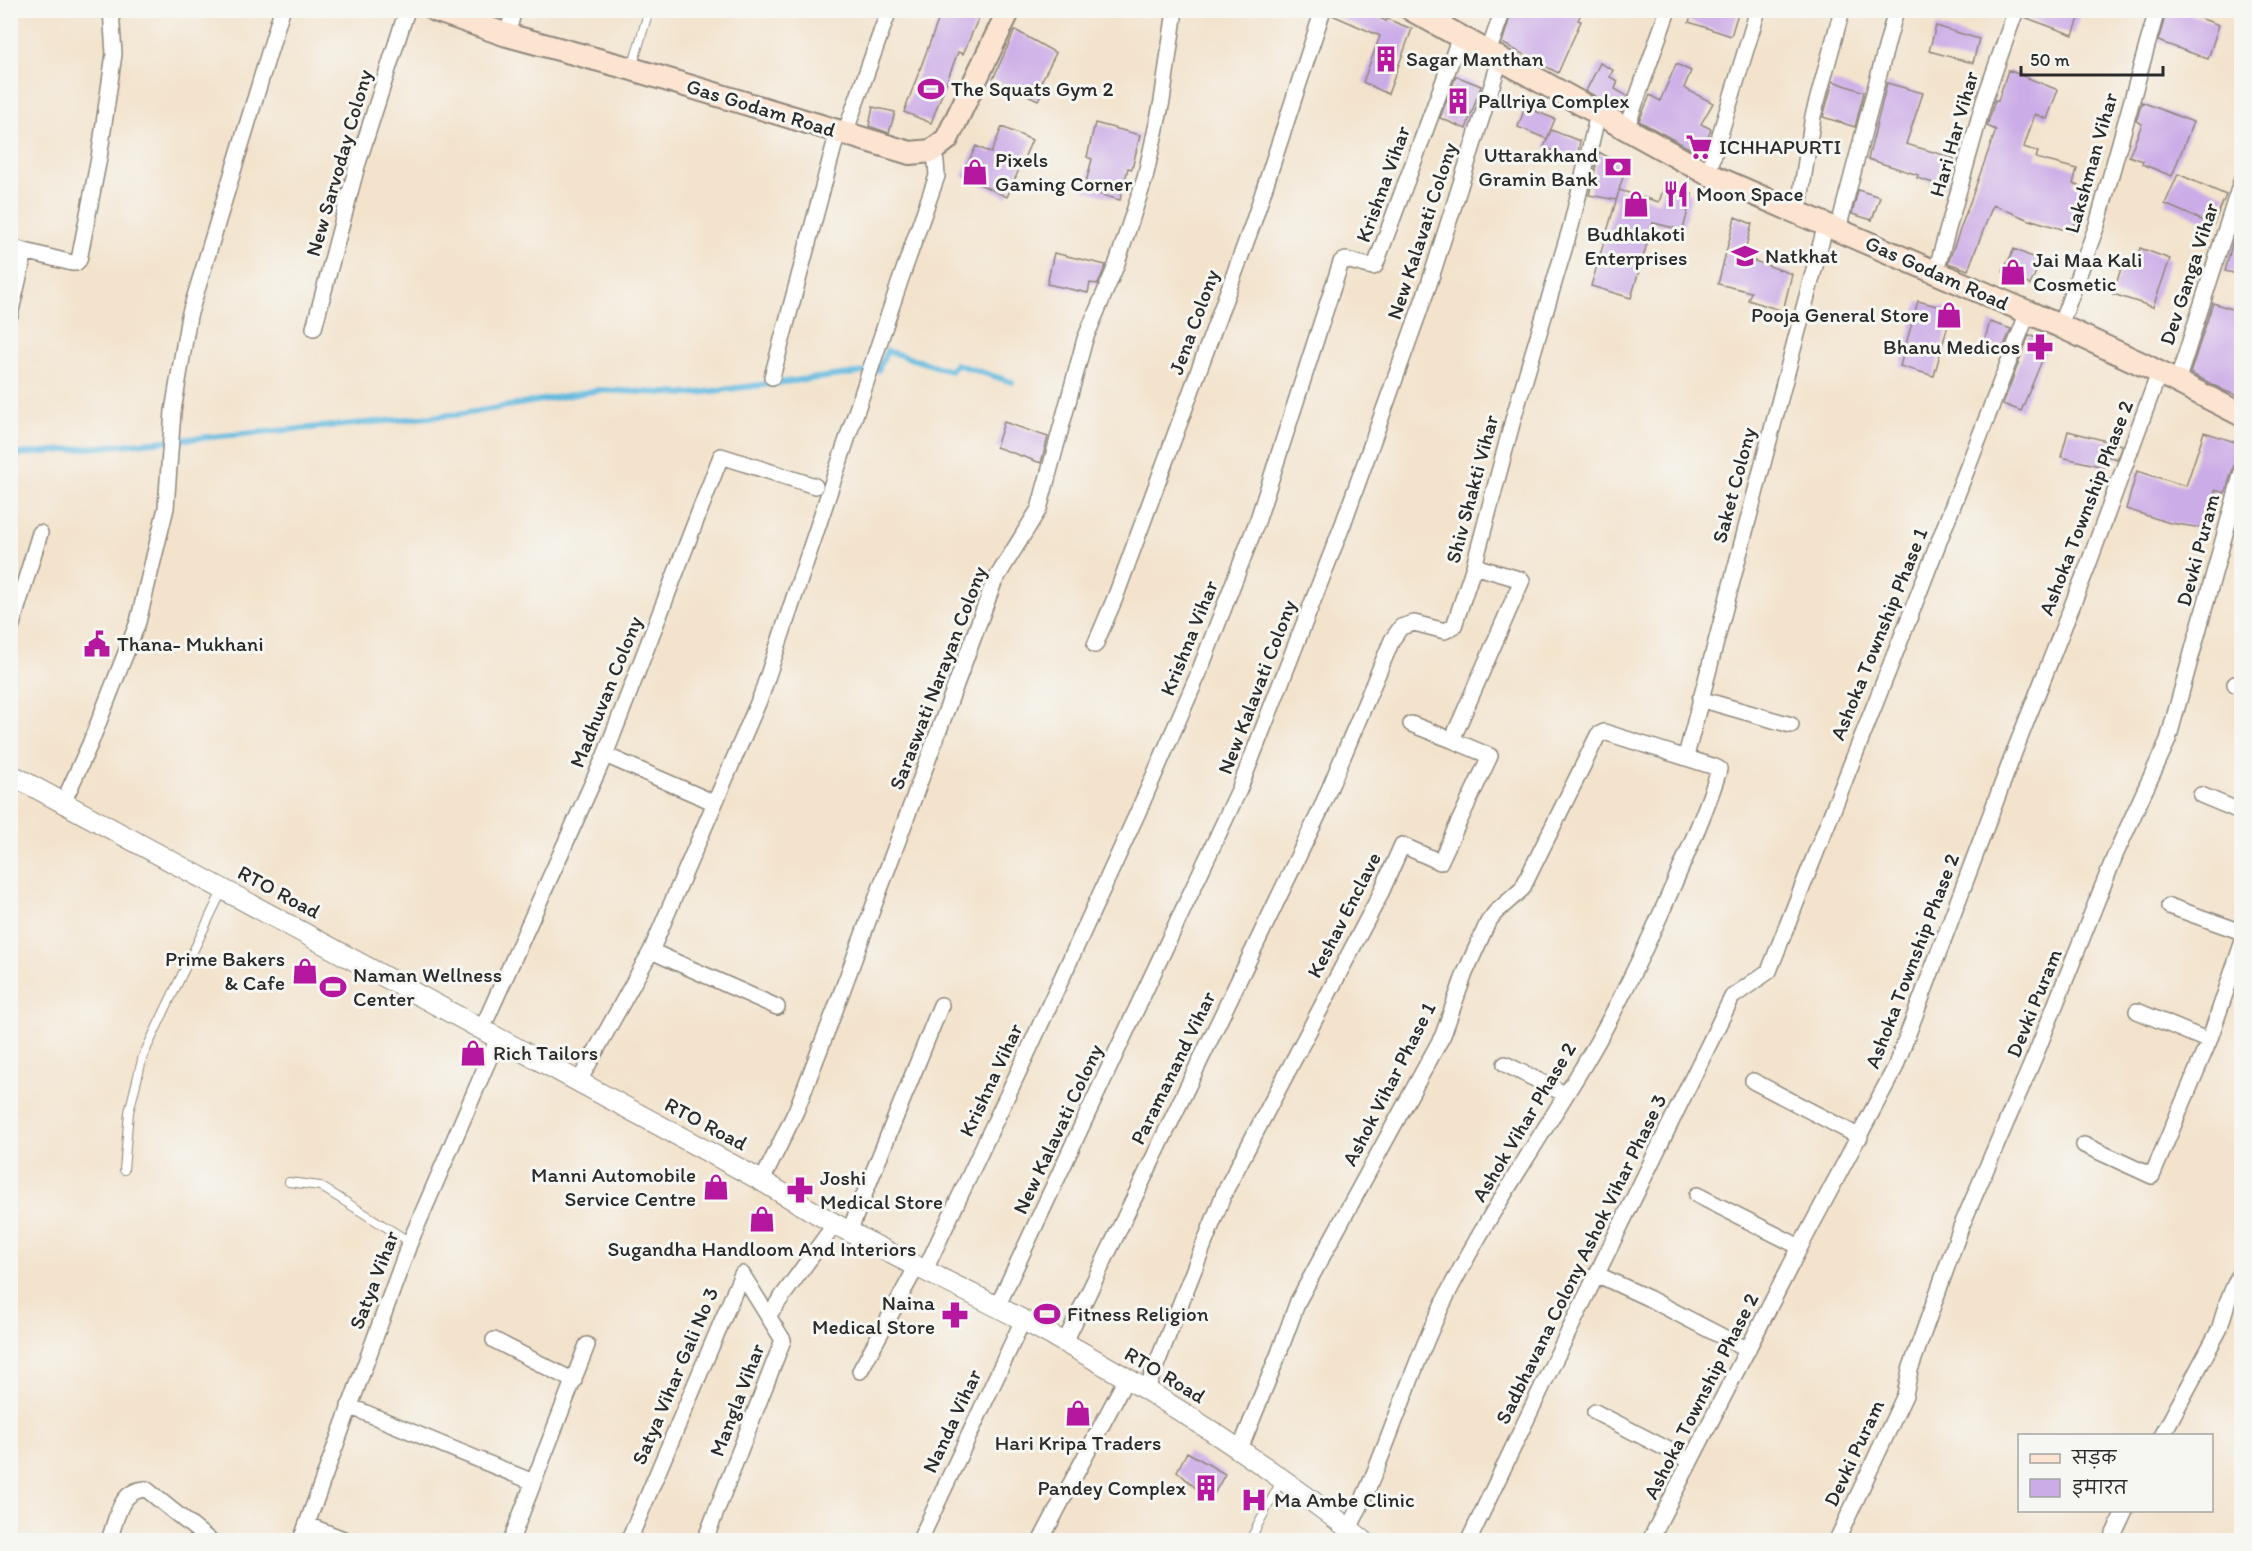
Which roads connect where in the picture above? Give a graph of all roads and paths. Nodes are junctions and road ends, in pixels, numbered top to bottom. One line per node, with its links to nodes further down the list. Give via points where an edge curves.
1 (111, 10): 31 (street, via 114,54 79,260 72,263)
2 (282, 10): 54 (street, via 189,316 173,411 166,508 138,622)
3 (407, 10): 36 (street, New Sarvoday Colony, via 357,166)
4 (435, 10): 19 (main road, Gas Godam Road)
5 (514, 10): 19 (street)
6 (648, 10): 22 (lane)
7 (889, 10): 25 (street)
8 (1009, 10): 26 (main road, via 947,139)
9 (1175, 10): 76 (street, Saraswati Narayan Colony, via 1162,101 1145,178 1116,266 1085,339 1039,509 994,582 835,1010)
10 (1323, 10): 45 (street, Jena Colony, via 1253,223)
11 (1412, 10): 20 (main road, Gas Godam Road)
12 (1503, 10): 21 (street, New Kalavati Colony)
13 (1668, 10): 24 (street)
14 (1758, 10): 27 (street)
15 (1842, 10): 29 (street, via 1813,116)
16 (1896, 10): 30 (street, Saket Colony)
17 (2016, 10): 32 (street, Hari Har Vihar, via 1984,101)
18 (2157, 10): 35 (street, Lakshman Vihar, via 2097,225)
19 (507, 35): 22 (main road, Gas Godam Road)
20 (1460, 37): 21 (main road, Gas Godam Road); 82 (street, Krishna Vihar, via 1375,266 1341,262 1258,519 1198,675 1025,1058)
21 (1494, 56): 23 (main road, Gas Godam Road); 85 (street, New Kalavati Colony, via 1421,306 1343,524 1239,790)
22 (632, 69): 25 (main road, Gas Godam Road)
23 (1598, 114): 24 (main road, Gas Godam Road); 43 (street, Shiv Shakti Vihar, via 1571,226)
24 (1626, 129): 27 (main road, Gas Godam Road)
25 (842, 132): 26 (main road, Gas Godam Road, via 910,153); 37 (street)
26 (932, 151): 55 (street, via 937,176 761,696)
27 (1708, 174): 29 (main road, Gas Godam Road)
28 (2241, 179): 38 (street, Dev Ganga Vihar)
29 (1798, 213): 30 (main road, Gas Godam Road)
30 (1832, 227): 32 (main road, Gas Godam Road); 46 (street, Saket Colony)
31 (18, 249): 34 (street)
32 (1936, 271): 33 (main road, Gas Godam Road)
33 (2028, 312): 35 (main road, Gas Godam Road); 63 (street, Ashoka Township Phase 1, via 1768,971)
34 (10, 315)
35 (2060, 326): 38 (main road, Gas Godam Road)
36 (314, 328)
37 (772, 376)
38 (2168, 377): 39 (main road, Gas Godam Road); 73 (street, Ashoka Township Phase 2, via 2087,568 1895,1068)
39 (2241, 415)
40 (2241, 471): 118 (street, Devki Puram, via 2168,740 2116,853 1961,1227 1910,1370 1905,1395)
41 (815, 486): 50 (street, Madhuvan Colony, via 721,456)
42 (40, 533): 44 (street)
43 (1474, 566): 49 (street, via 1522,580); 56 (street, Shiv Shakti Vihar, via 1454,626 1445,631 1414,623 1401,627 1392,640)
44 (10, 631)
45 (1095, 645)
46 (1700, 699): 48 (street); 51 (street, Saket Colony)
47 (1411, 724): 49 (street)
48 (1791, 725)
49 (1452, 741): 95 (street, Keshav Enclave, via 1490,756 1440,862 1402,845 1379,897 1225,1191)
50 (605, 755): 55 (street); 67 (street, Madhuvan Colony)
51 (1686, 756): 72 (street, Ashok Vihar Phase 2, via 1719,769 1708,806 1629,985); 99 (street, Ashok Vihar Phase 1, via 1604,732 1598,735 1522,889 1488,922 1443,1035 1298,1301)
52 (11, 775): 54 (street, RTO Road)
53 (2201, 795): 57 (street)
54 (63, 803): 58 (street, RTO Road)
55 (715, 803): 62 (street)
56 (1320, 811): 90 (street, Paramanand Vihar)
57 (2241, 812)
58 (222, 889): 67 (street, RTO Road); 75 (lane, via 143,1056 129,1112)
59 (2169, 906): 60 (street)
60 (2241, 932)
61 (2241, 944): 68 (street)
62 (651, 951): 65 (street); 71 (street)
63 (1731, 997): 84 (street, Sadbhavana Colony Ashok Vihar Phase 3)
64 (941, 1005): 79 (street, Mangla Vihar)
65 (777, 1006)
66 (2137, 1011): 68 (street)
67 (490, 1034): 71 (street, RTO Road); 80 (street, Satya Vihar)
68 (2209, 1041): 74 (street, via 2151,1176)
69 (1504, 1064): 72 (street)
70 (1753, 1082): 73 (street)
71 (578, 1083): 76 (street, RTO Road)
72 (1565, 1094): 105 (street, Ashok Vihar Phase 2, via 1449,1291 1410,1380 1367,1494)
73 (1860, 1137): 81 (street, Ashoka Township Phase 2)
74 (2084, 1145)
75 (124, 1170)
76 (762, 1181): 79 (street, RTO Road)
77 (289, 1182): 80 (lane, via 320,1186)
78 (1697, 1195): 81 (street)
79 (842, 1228): 82 (street, RTO Road); 86 (street, Mangla Vihar)
80 (410, 1242): 96 (street, Satya Vihar)
81 (1800, 1247): 91 (street, Ashoka Township Phase 2)
82 (921, 1268): 85 (street, RTO Road); 92 (street)
83 (2241, 1268): 98 (street, via 2219,1330)
84 (1596, 1274): 91 (street); 116 (street, Sadbhavana Colony Ashok Vihar Phase 3)
85 (997, 1307): 87 (street, RTO Road)
86 (768, 1316): 111 (street, Satya Vihar Gali No 3, via 742,1274); 112 (street, Mangla Vihar, via 783,1340)
87 (1023, 1320): 90 (street, RTO Road); 113 (street, Nanda Vihar)
88 (494, 1340): 94 (street)
89 (587, 1344): 94 (street)
90 (1064, 1344): 93 (street, RTO Road)
91 (1748, 1350): 100 (street, Ashoka Township Phase 2)
92 (860, 1371)
93 (1126, 1379): 95 (street, RTO Road); 114 (street)
94 (574, 1381): 102 (street)
95 (1146, 1390): 99 (street, RTO Road)
96 (349, 1406): 102 (street); 104 (street, Satya Vihar)
97 (1595, 1412): 100 (street)
98 (2163, 1434)
99 (1239, 1449): 101 (street, RTO Road)
100 (1690, 1461): 117 (street, Ashoka Township Phase 2)
101 (1282, 1480): 105 (street, RTO Road); 115 (lane)
102 (533, 1482): 110 (street)
103 (2124, 1512): 119 (street)
104 (307, 1525): 108 (street, Satya Vihar); 109 (street)
105 (1356, 1535)
106 (109, 1540): 107 (street, via 125,1496 136,1489 146,1489)
107 (209, 1540)
108 (301, 1540)
109 (346, 1540)
110 (511, 1540)
111 (629, 1540)
112 (705, 1540)
113 (920, 1540)
114 (1041, 1540)
115 (1250, 1540)
116 (1469, 1540)
117 (1650, 1540)
118 (1837, 1540)
119 (2111, 1540)

